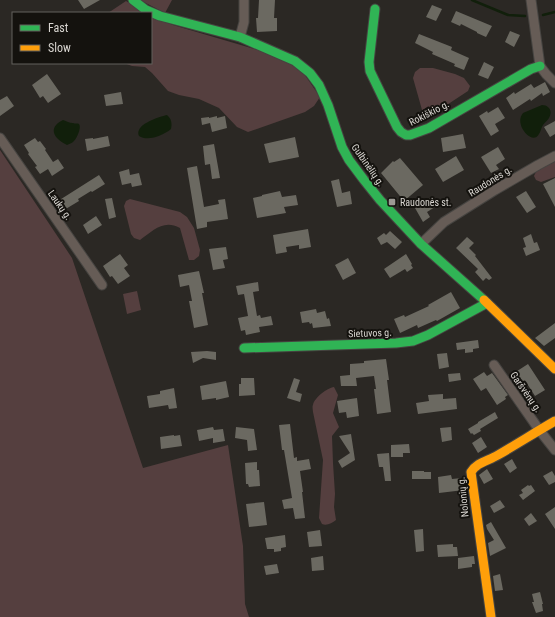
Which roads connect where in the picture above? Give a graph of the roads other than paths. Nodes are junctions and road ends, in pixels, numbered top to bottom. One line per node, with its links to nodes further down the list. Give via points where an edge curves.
1 (134, 0): 5 (street, Gulbinėlių g.)
2 (244, 0): 7 (street, via 244,22)
3 (531, 0): 8 (street)
4 (375, 8): 8 (street, Rokiškio g., via 370,71 397,127 406,135 429,128 530,69)
5 (151, 12)
6 (152, 13): 7 (street, Gulbinėlių g.)
7 (240, 37): 12 (street, Gulbinėlių g., via 295,61 310,73 328,105 349,160 380,200)
8 (540, 66): 9 (street)
9 (555, 83)
10 (0, 138): 13 (street, Laukų g.)
11 (555, 156): 12 (street, Raudonės g., via 444,222)
12 (421, 244): 14 (street, Gulbinėlių g.)
13 (102, 285)
14 (487, 303): 15 (street, Sietuvos g., via 428,336 413,341); 17 (street, Gulbinėlių g.)
15 (244, 348)
16 (494, 365): 19 (street, Garšvėnų g.)
17 (555, 369)
18 (555, 421): 19 (street, Nolonių g.)
19 (540, 431): 20 (street, Garšvėnų g.); 21 (street, Nolonių g., via 484,461 471,472)
20 (555, 450)
21 (491, 617)

